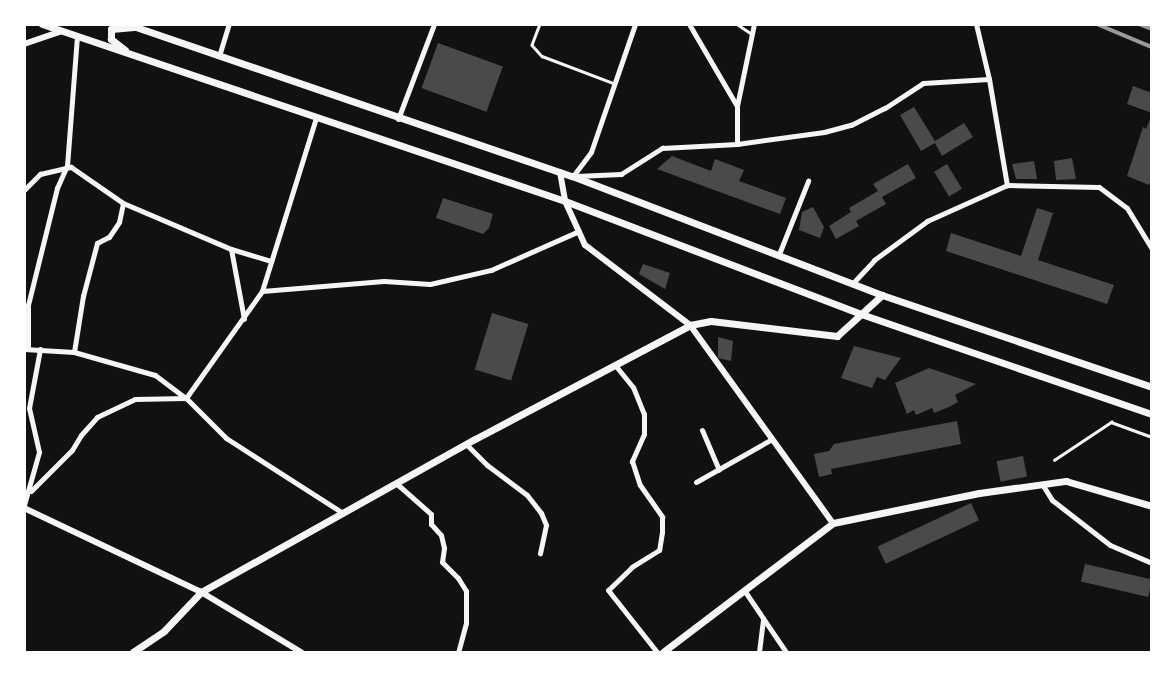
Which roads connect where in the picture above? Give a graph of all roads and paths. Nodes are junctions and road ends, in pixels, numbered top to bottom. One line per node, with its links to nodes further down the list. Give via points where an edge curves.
1 (42, 24): 11 (main road)
2 (229, 24): 16 (street)
3 (434, 24): 21 (street)
4 (540, 24): 18 (lane, via 532,45 542,56)
5 (635, 24): 18 (street)
6 (689, 24): 19 (street)
7 (737, 24): 12 (lane)
8 (754, 24): 12 (street)
9 (976, 24): 17 (street)
10 (132, 25): 15 (main road, via 116,27 109,34); 16 (main road)
11 (61, 31): 13 (main road); 14 (street)
12 (752, 34): 19 (street)
13 (77, 36): 15 (main road); 23 (street)
14 (24, 44)
15 (131, 54): 20 (main road)
16 (219, 56): 21 (main road)
17 (989, 79): 22 (street, via 923,83 851,125); 27 (street)
18 (613, 83): 25 (street, via 591,152)
19 (737, 106): 22 (street)
20 (316, 118): 29 (main road); 35 (street)
21 (398, 119): 24 (main road)
22 (737, 144): 25 (street, via 662,148 621,174)
23 (67, 166): 28 (street, via 40,174); 30 (street); 42 (street, via 57,188 28,306)
24 (559, 172): 25 (main road); 29 (street)
25 (572, 176): 34 (main road)
26 (808, 181): 34 (street)
27 (1007, 185): 33 (street, via 1099,187 1127,208); 36 (street, via 927,221 874,260)
28 (24, 190)
29 (565, 201): 31 (street); 39 (main road)
30 (123, 203): 32 (street); 44 (street, via 119,222 109,237 97,243)
31 (579, 231): 37 (street, via 491,270 430,284 384,281); 41 (street, via 585,246)
32 (231, 249): 35 (street); 40 (street)
33 (1152, 249)
34 (779, 254): 36 (main road)
35 (271, 261): 37 (street)
36 (852, 284): 38 (main road)
37 (262, 291): 40 (street)
38 (882, 295): 39 (main road); 46 (main road)
39 (861, 314): 41 (main road, via 837,336 711,321); 48 (main road)
40 (244, 319): 47 (street)
41 (690, 325): 45 (main road); 51 (street)
42 (26, 349): 43 (street)
43 (40, 349): 44 (street); 58 (street, via 29,408 39,452)
44 (74, 352): 47 (street, via 155,375)
45 (615, 365): 52 (main road); 71 (street, via 633,387 644,414 644,434 632,461 640,485 662,517 662,532 659,550 608,590)
46 (1152, 387)
47 (186, 398): 58 (street, via 135,399 97,417); 61 (street, via 226,438)
48 (1152, 414)
49 (702, 430): 54 (street)
50 (1152, 437): 53 (lane, via 1111,422)
51 (772, 439): 54 (street); 62 (street)
52 (466, 444): 56 (main road); 63 (street, via 527,495 541,513 546,525)
53 (1054, 460)
54 (719, 470): 55 (street)
55 (696, 482)
56 (397, 484): 61 (main road); 70 (street, via 431,514 431,524 441,535 444,548 442,562 466,591 466,623)
57 (1042, 484): 59 (main road, via 1066,481); 62 (main road); 64 (street, via 1052,500 1110,545)
58 (31, 491): 60 (street)
59 (1152, 506)
60 (24, 507): 66 (street)
61 (344, 514): 66 (main road)
62 (833, 523): 65 (main road)
63 (540, 553)
64 (1152, 563)
65 (744, 590): 67 (street); 72 (main road)
66 (201, 592): 68 (main road, via 164,631); 69 (street)
67 (763, 618): 73 (street); 74 (street)
68 (133, 653)
69 (301, 653)
70 (458, 653)
71 (657, 653)
72 (663, 653)
73 (759, 653)
74 (786, 653)

